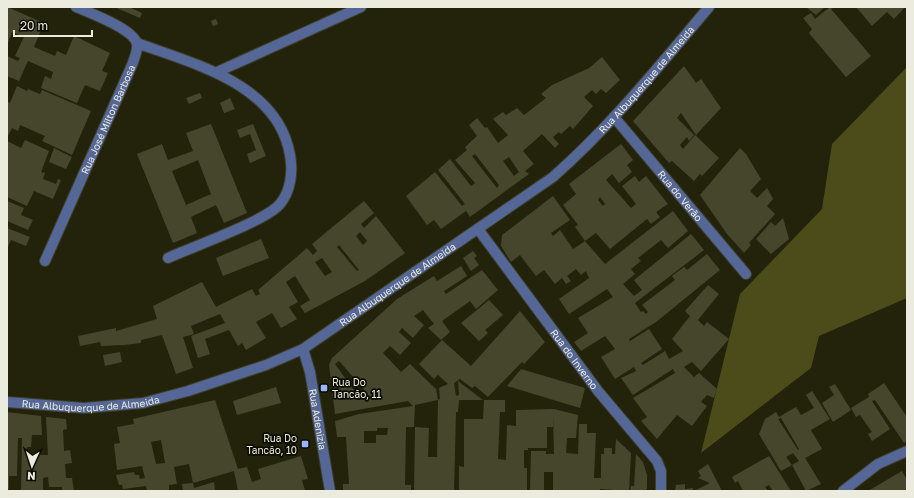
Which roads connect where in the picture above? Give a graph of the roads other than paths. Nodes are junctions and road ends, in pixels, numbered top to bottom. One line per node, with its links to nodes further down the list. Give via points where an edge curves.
1 (76, 7): 4 (street, via 126,30)
2 (361, 7): 5 (street)
3 (709, 7): 6 (street, Rua Albuquerque de Almeida)
4 (137, 43): 5 (street); 9 (street, Rua José Milton Barbosa, via 132,65)
5 (216, 72): 8 (street, via 252,94 278,124 288,146 292,166 289,188 280,204 263,217)
6 (614, 117): 7 (street, Rua Albuquerque de Almeida, via 584,150 553,177); 10 (street, Rua do Verão)
7 (478, 230): 11 (street, Rua Albuquerque de Almeida); 15 (street, Rua do Inverno, via 598,392 657,461 661,471)
8 (168, 258)
9 (45, 261)
10 (746, 274)
11 (303, 349): 12 (street, Rua Albuquerque de Almeida, via 266,365 188,391 142,403 84,408); 14 (street, Rua Adenizia, via 310,372)
12 (7, 402)
13 (907, 451): 16 (street, via 878,464)
14 (330, 491)
15 (661, 491)
16 (843, 491)

